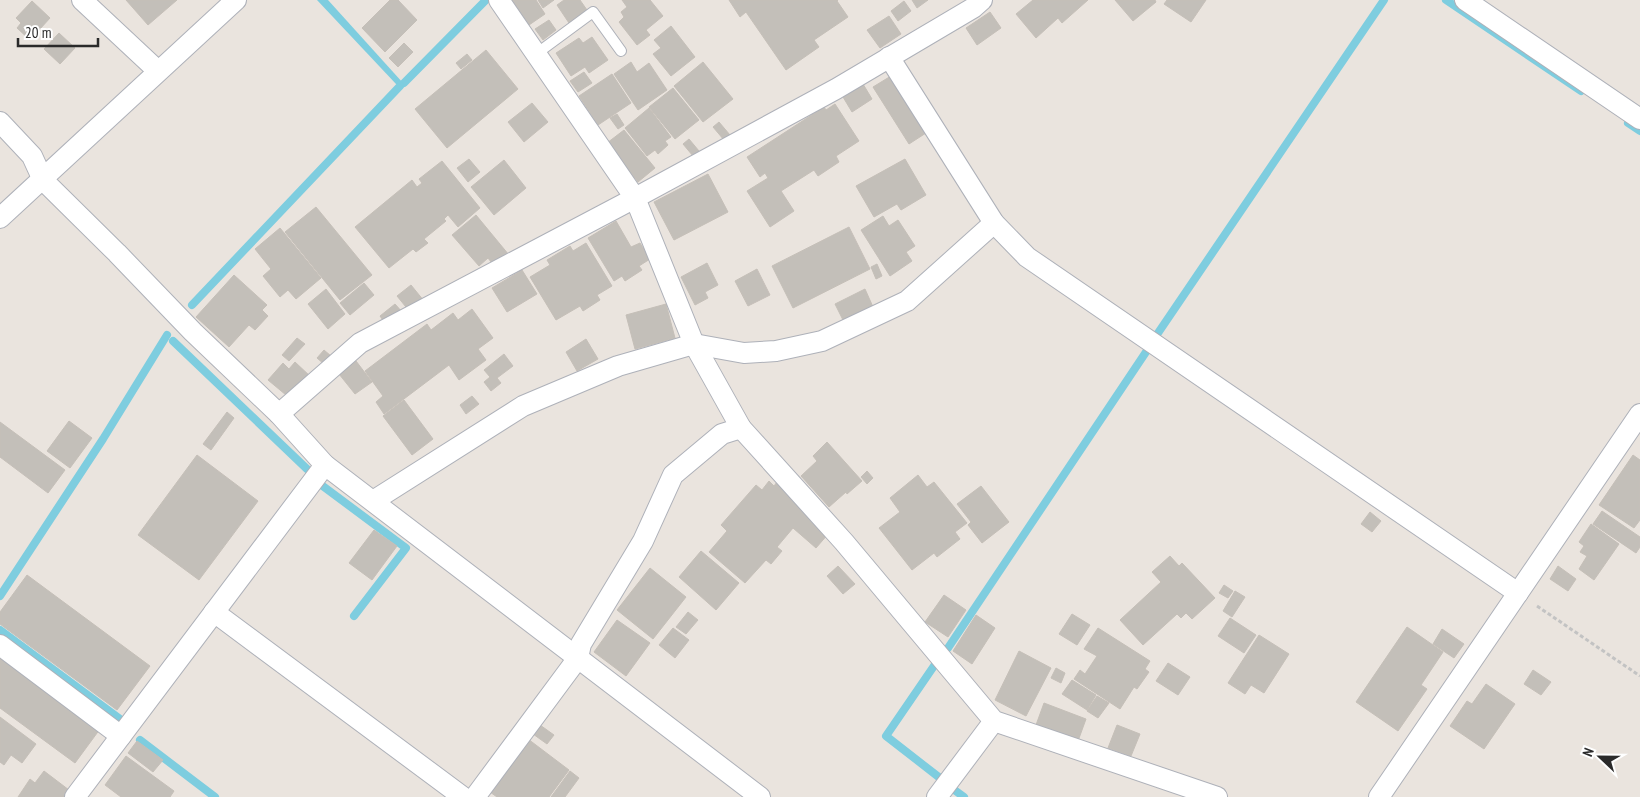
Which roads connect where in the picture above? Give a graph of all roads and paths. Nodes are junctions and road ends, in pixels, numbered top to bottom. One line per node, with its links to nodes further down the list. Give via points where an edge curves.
1 (236, 0): 9 (street)
2 (498, 0): 7 (street)
3 (982, 0): 8 (street)
4 (1465, 0): 10 (street)
5 (92, 3): 9 (street)
6 (621, 51): 7 (lane, via 593,12)
7 (536, 54): 13 (street)
8 (889, 57): 13 (street); 15 (street)
9 (158, 71): 12 (street)
10 (1640, 119)
11 (0, 122): 12 (street, via 32,156)
12 (43, 180): 14 (street); 17 (street)
13 (635, 198): 16 (street); 17 (street, via 360,343)
14 (0, 218)
15 (994, 223): 16 (street, via 907,302 822,341 776,351 744,353); 22 (street, via 1027,257)
16 (694, 344): 19 (street); 21 (street, via 618,366 523,406)
17 (279, 414): 20 (street)
18 (1640, 414): 22 (street)
19 (741, 428): 25 (street, via 722,434 673,475 644,541 581,644); 27 (street, via 844,542)
20 (325, 465): 21 (street); 23 (street)
21 (373, 501): 25 (street)
22 (1518, 593): 26 (path); 35 (street)
23 (214, 612): 28 (street); 30 (street)
24 (0, 645): 28 (street)
25 (578, 658): 31 (street); 32 (street)
26 (1640, 676)
27 (994, 721): 33 (street); 34 (street)
28 (121, 736): 29 (street)
29 (75, 797)
30 (463, 797)
31 (475, 797)
32 (760, 797)
33 (937, 797)
34 (1217, 797)
35 (1379, 797)

